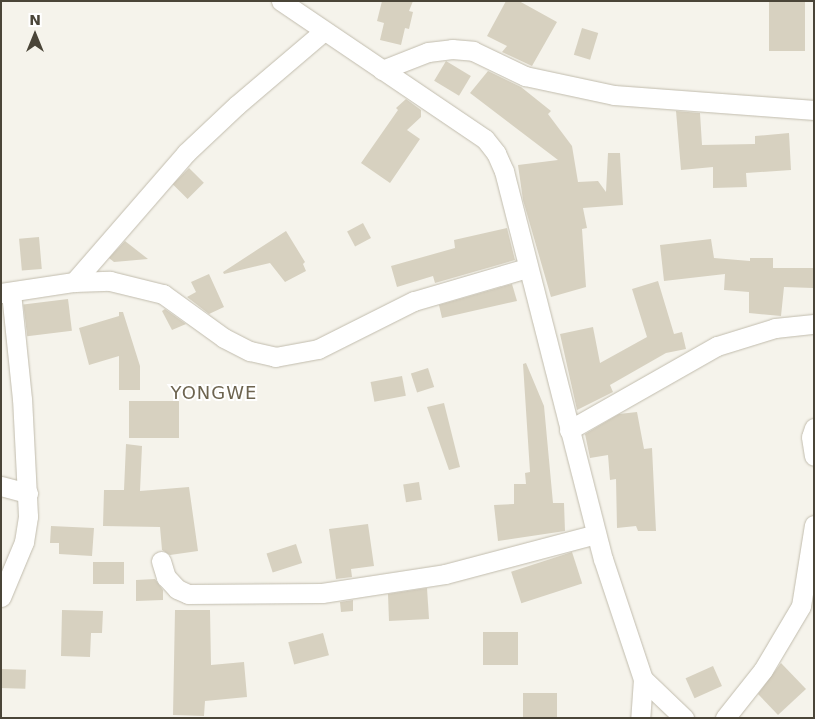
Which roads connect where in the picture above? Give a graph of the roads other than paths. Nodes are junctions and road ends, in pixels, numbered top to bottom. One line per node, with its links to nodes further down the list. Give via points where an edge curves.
1 (281, 1): 2 (street)
2 (324, 31): 3 (street); 6 (street, via 236,104 186,153)
3 (382, 70): 4 (street, via 428,52 452,48 473,51 525,76 614,95); 5 (street, via 485,139 496,153 504,170)
4 (814, 110)
5 (527, 268): 6 (street, via 414,301 318,349 275,357 250,351 224,338 164,294 110,281); 10 (street)
6 (74, 282): 7 (street)
7 (6, 293): 13 (street)
8 (814, 324): 10 (street, via 775,328 717,346)
9 (814, 428): 11 (street, via 811,437)
10 (569, 430): 15 (street)
11 (814, 456)
12 (1, 486): 13 (street)
13 (28, 493): 17 (street, via 24,542)
14 (814, 525): 21 (street, via 801,606 763,670)
15 (596, 534): 16 (street, via 445,574 322,593 188,594 177,589 166,577); 18 (street)
16 (161, 562)
17 (1, 597)
18 (643, 679): 19 (street); 20 (street)
19 (640, 718)
20 (684, 718)
21 (725, 718)

